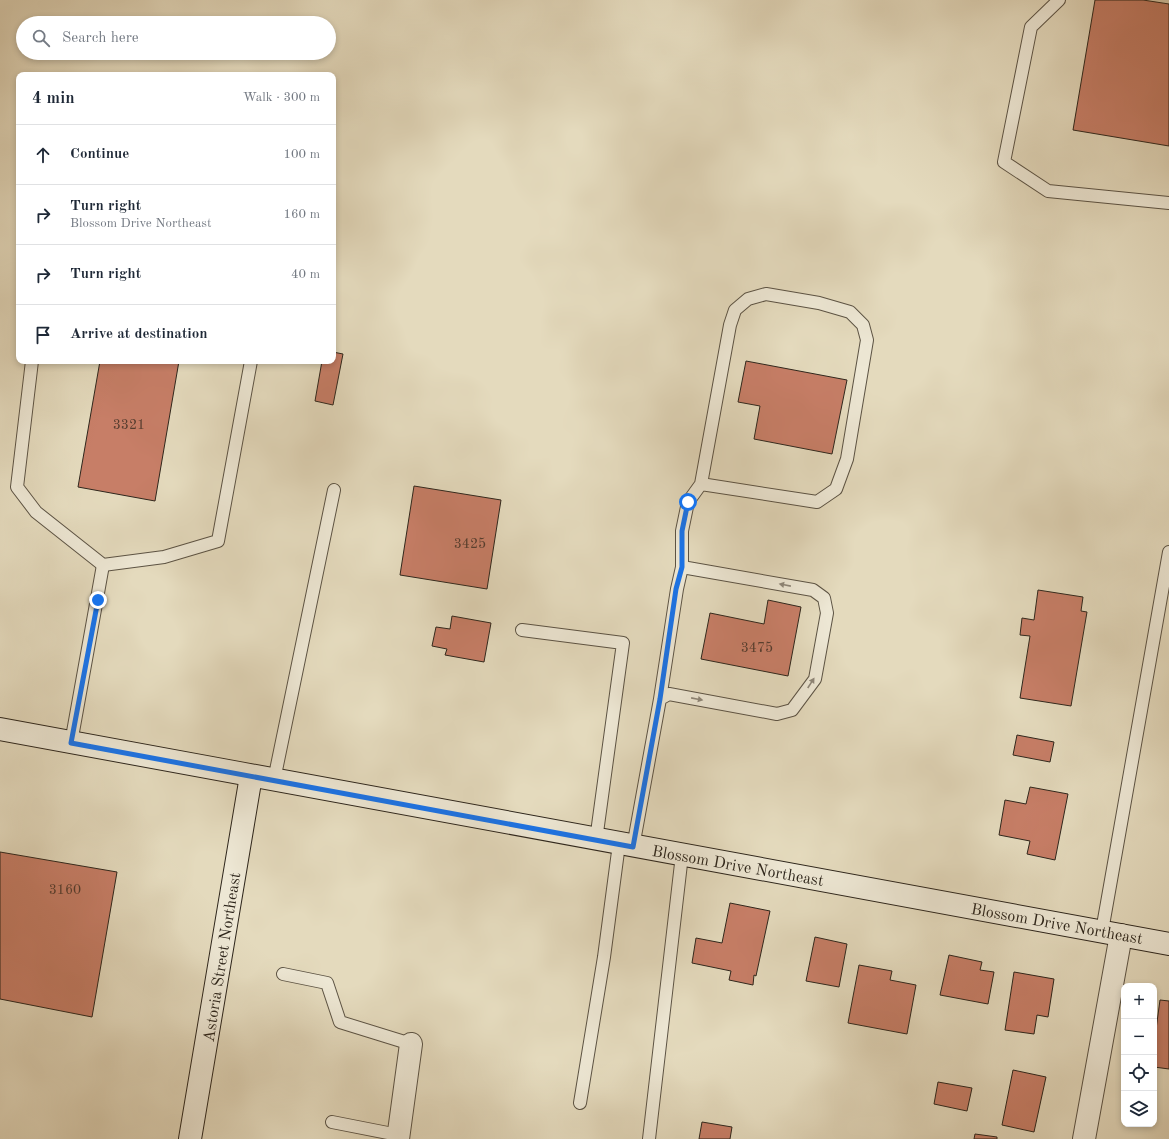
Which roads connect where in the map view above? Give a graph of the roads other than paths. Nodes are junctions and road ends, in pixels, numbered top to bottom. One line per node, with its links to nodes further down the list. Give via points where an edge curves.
1 (1058, 0): 2 (lane, via 1031,27 1004,162 1048,191)
2 (1169, 203)
3 (32, 364): 8 (lane, via 17,487 36,512)
4 (250, 364): 8 (lane, via 218,541 164,557)
5 (701, 484): 5 (lane, via 817,502 836,488 847,459 867,340 863,325 850,312 819,302 766,294 748,299 735,310 730,325); 9 (lane, via 688,502 682,531)
6 (334, 490): 15 (lane)
7 (1169, 552): 19 (lane)
8 (103, 565): 13 (lane)
9 (682, 567): 11 (lane, via 676,589); 11 (lane, one-way to 9, via 669,694 777,714 792,710 814,679 827,613 824,598 813,590)
10 (522, 630): 16 (lane, via 623,643)
11 (660, 699): 17 (lane)
12 (0, 729): 13 (street, Blossom Drive Northeast)
13 (71, 743): 14 (street, Blossom Drive Northeast)
14 (251, 776): 15 (street, Blossom Drive Northeast); 26 (street, Astoria Street Northeast)
15 (274, 780): 16 (street, Blossom Drive Northeast)
16 (596, 840): 17 (street, Blossom Drive Northeast)
17 (626, 845): 18 (street, Blossom Drive Northeast); 23 (lane)
18 (682, 855): 19 (street, Blossom Drive Northeast); 27 (lane)
19 (1111, 933): 20 (street, Blossom Drive Northeast); 28 (street)
20 (1169, 944)
21 (283, 974): 22 (lane, via 327,983 340,1022)
22 (411, 1044): 25 (street)
23 (580, 1102)
24 (332, 1122): 25 (lane)
25 (398, 1137)
26 (190, 1139)
27 (649, 1139)
28 (1084, 1139)

